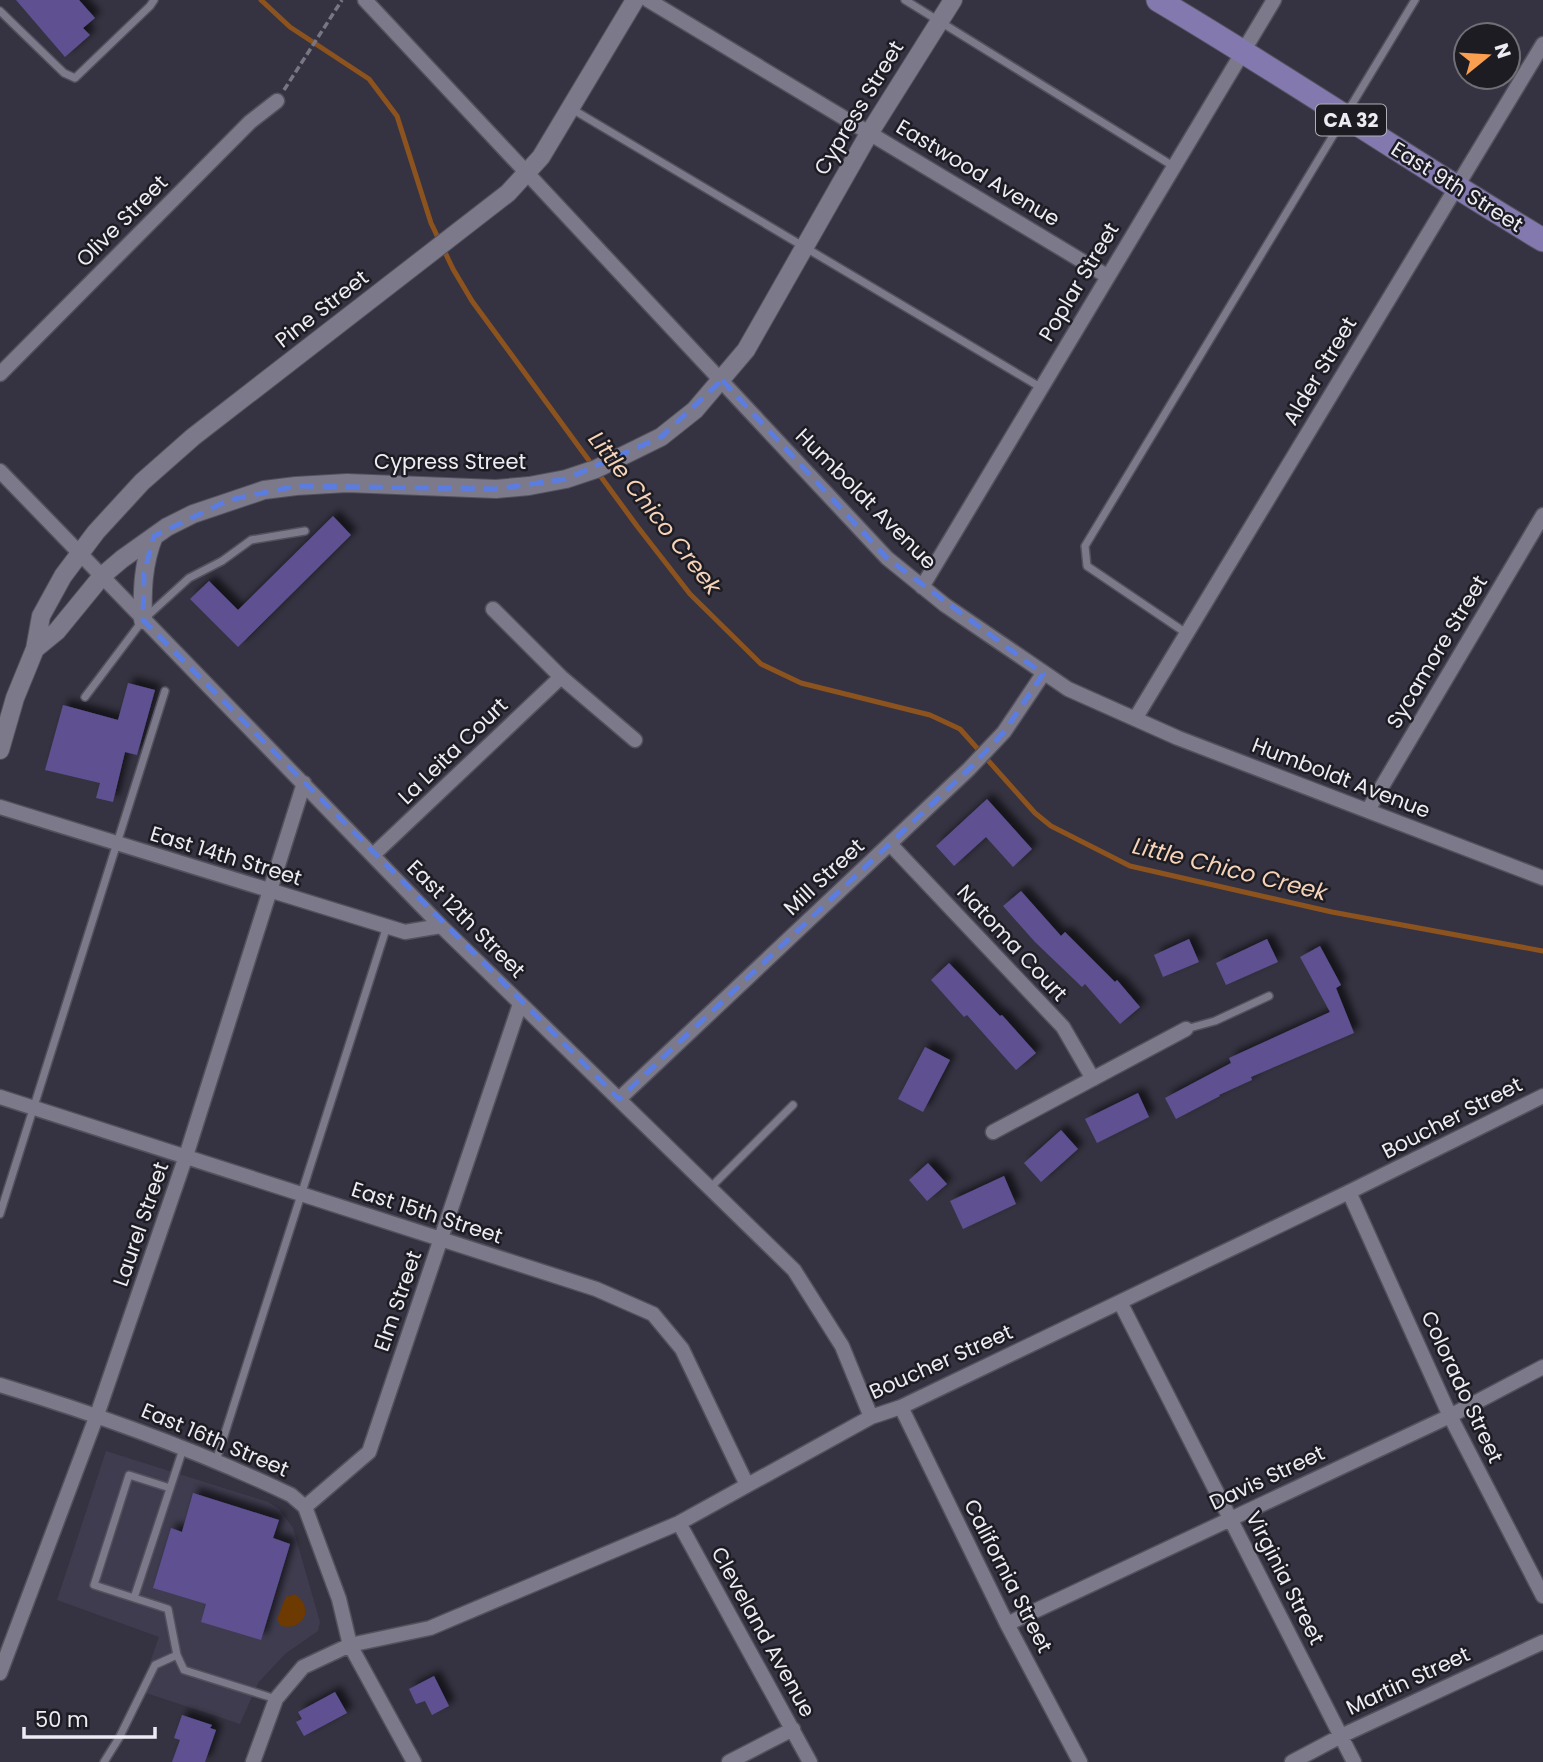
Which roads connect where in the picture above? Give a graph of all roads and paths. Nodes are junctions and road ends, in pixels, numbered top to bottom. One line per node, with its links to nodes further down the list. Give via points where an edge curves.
1 (154, 0): 11 (lane, via 75,78 64,74)
2 (342, 0): 15 (path)
3 (365, 0): 21 (street, Humboldt Avenue)
4 (635, 0): 17 (street, Pine Street)
5 (648, 0): 19 (street, Eastwood Avenue)
6 (905, 0): 12 (lane)
7 (953, 0): 12 (street, Cypress Street)
8 (1158, 0): 14 (main road, East 9th Street / CA 32)
9 (1274, 0): 14 (street, Poplar Street)
10 (1415, 0): 18 (lane)
11 (0, 11)
12 (940, 20): 19 (street, Cypress Street); 20 (lane)
13 (1543, 44): 22 (street, Alder Street)
14 (1243, 50): 18 (main road, East 9th Street / CA 32); 20 (street, Poplar Street)
15 (293, 77)
16 (277, 101): 26 (street, Olive Street, via 250,122)
17 (570, 108): 21 (street, Pine Street); 24 (lane)
18 (1346, 117): 22 (main road, East 9th Street / CA 32); 38 (lane, via 1085,546 1087,566)
19 (870, 132): 24 (street, Cypress Street); 25 (street, Eastwood Avenue)
20 (1173, 166): 25 (street, Poplar Street)
21 (527, 174): 27 (street, Humboldt Avenue); 33 (street, Pine Street, via 467,226 193,437 142,482)
22 (1455, 187): 23 (main road, East 9th Street / CA 32); 38 (street, Alder Street)
23 (1543, 240)
24 (804, 248): 27 (street, Cypress Street, via 746,351); 28 (lane)
25 (1107, 276): 28 (street, Poplar Street)
26 (0, 373)
27 (722, 380): 32 (street, Cypress Street, via 669,430 625,456 566,479 496,489 296,486 229,500); 35 (street, Humboldt Avenue, via 887,558)
28 (1041, 387): 35 (street, Poplar Street)
29 (0, 471): 33 (street, East 12th Street)
30 (1543, 515): 49 (street, Sycamore Street)
31 (304, 531): 37 (lane, via 251,540 189,578)
32 (154, 536): 34 (street, Cypress Street); 37 (street, via 146,554)
33 (79, 552): 34 (street, East 12th Street); 39 (street, Pine Street, via 41,616)
34 (102, 576): 37 (street, East 12th Street); 39 (street, Cypress Street, via 57,631)
35 (922, 587): 40 (street, Humboldt Avenue)
36 (493, 609): 41 (street)
37 (144, 620): 43 (lane); 47 (street, East 12th Street)
38 (1187, 633): 44 (street, Alder Street)
39 (35, 649): 46 (street, Pine Street)
40 (1043, 674): 44 (street, Humboldt Avenue); 51 (street, Mill Street, via 1004,732)
41 (561, 677): 45 (street); 52 (street, La Leita Court)
42 (165, 691): 50 (lane)
43 (85, 697)
44 (1135, 719): 49 (street, Humboldt Avenue)
45 (635, 740)
46 (0, 750)
47 (304, 783): 52 (street, East 12th Street); 54 (street, Laurel Street)
48 (0, 807): 50 (street, East 14th Street)
49 (1368, 810): 53 (street, Humboldt Avenue)
50 (117, 844): 54 (street, East 14th Street); 65 (lane)
51 (890, 844): 60 (street, Natoma Court, via 1063,1027); 63 (street, Mill Street)
52 (373, 855): 56 (street, East 12th Street)
53 (1543, 878)
54 (271, 892): 55 (street, East 14th Street); 67 (street, Laurel Street)
55 (387, 926): 56 (street, East 14th Street, via 405,932); 70 (lane)
56 (441, 926): 58 (street, East 12th Street)
57 (1269, 996): 59 (lane)
58 (520, 1004): 63 (street, East 12th Street); 72 (street, Elm Street)
59 (1186, 1029): 60 (street)
60 (1093, 1079): 66 (street)
61 (1543, 1096): 69 (street, Boucher Street)
62 (0, 1097): 65 (street, East 15th Street)
63 (619, 1099): 68 (street, East 12th Street)
64 (793, 1105): 68 (lane)
65 (34, 1107): 67 (street, East 15th Street); 71 (lane)
66 (993, 1132)
67 (186, 1156): 70 (street, East 15th Street); 77 (street, Laurel Street)
68 (710, 1188): 79 (street, East 12th Street, via 794,1270 842,1346)
69 (1349, 1192): 73 (street, Boucher Street); 78 (street, Colorado Street)
70 (302, 1194): 72 (street, East 15th Street); 81 (lane)
71 (0, 1214)
72 (441, 1240): 82 (street, East 15th Street, via 596,1289 653,1314 682,1349); 84 (street, Elm Street, via 369,1451)
73 (1120, 1302): 76 (street, Boucher Street); 85 (street, Virginia Street)
74 (1543, 1367): 78 (street, Davis Street)
75 (0, 1385): 77 (street, East 16th Street)
76 (901, 1407): 79 (street, Boucher Street); 89 (street, California Street)
77 (97, 1415): 80 (street, East 16th Street); 93 (street, Laurel Street)
78 (1450, 1416): 85 (street, Davis Street); 87 (street, Colorado Street)
79 (871, 1417): 82 (street, Boucher Street)
80 (183, 1449): 81 (street, East 16th Street); 83 (lane)
81 (216, 1462): 84 (street, East 16th Street, via 291,1495)
82 (747, 1485): 86 (street, Boucher Street)
83 (170, 1488): 88 (lane); 88 (lane, via 129,1475 125,1487 94,1585)
84 (305, 1507): 91 (street, via 339,1599)
85 (1231, 1517): 89 (street, Davis Street); 96 (street, Virginia Street)
86 (679, 1523): 91 (street, Boucher Street, via 430,1628); 95 (street, Cleveland Avenue)
87 (1543, 1596)
88 (134, 1598): 92 (lane, via 168,1609)
89 (1007, 1623): 102 (street, California Street)
90 (1543, 1642): 96 (street, Martin Street)
91 (350, 1645): 94 (street, via 303,1667); 99 (street)
92 (177, 1655): 94 (lane, via 184,1670); 97 (lane, via 155,1665)
93 (0, 1673)
94 (276, 1699): 98 (street)
95 (793, 1729): 100 (street); 101 (street, Cleveland Avenue)
96 (1341, 1736): 103 (street, Martin Street); 104 (street, Virginia Street)
97 (104, 1762)
98 (253, 1762)
99 (414, 1762)
100 (729, 1762)
101 (810, 1762)
102 (1080, 1762)
103 (1292, 1762)
104 (1354, 1762)

